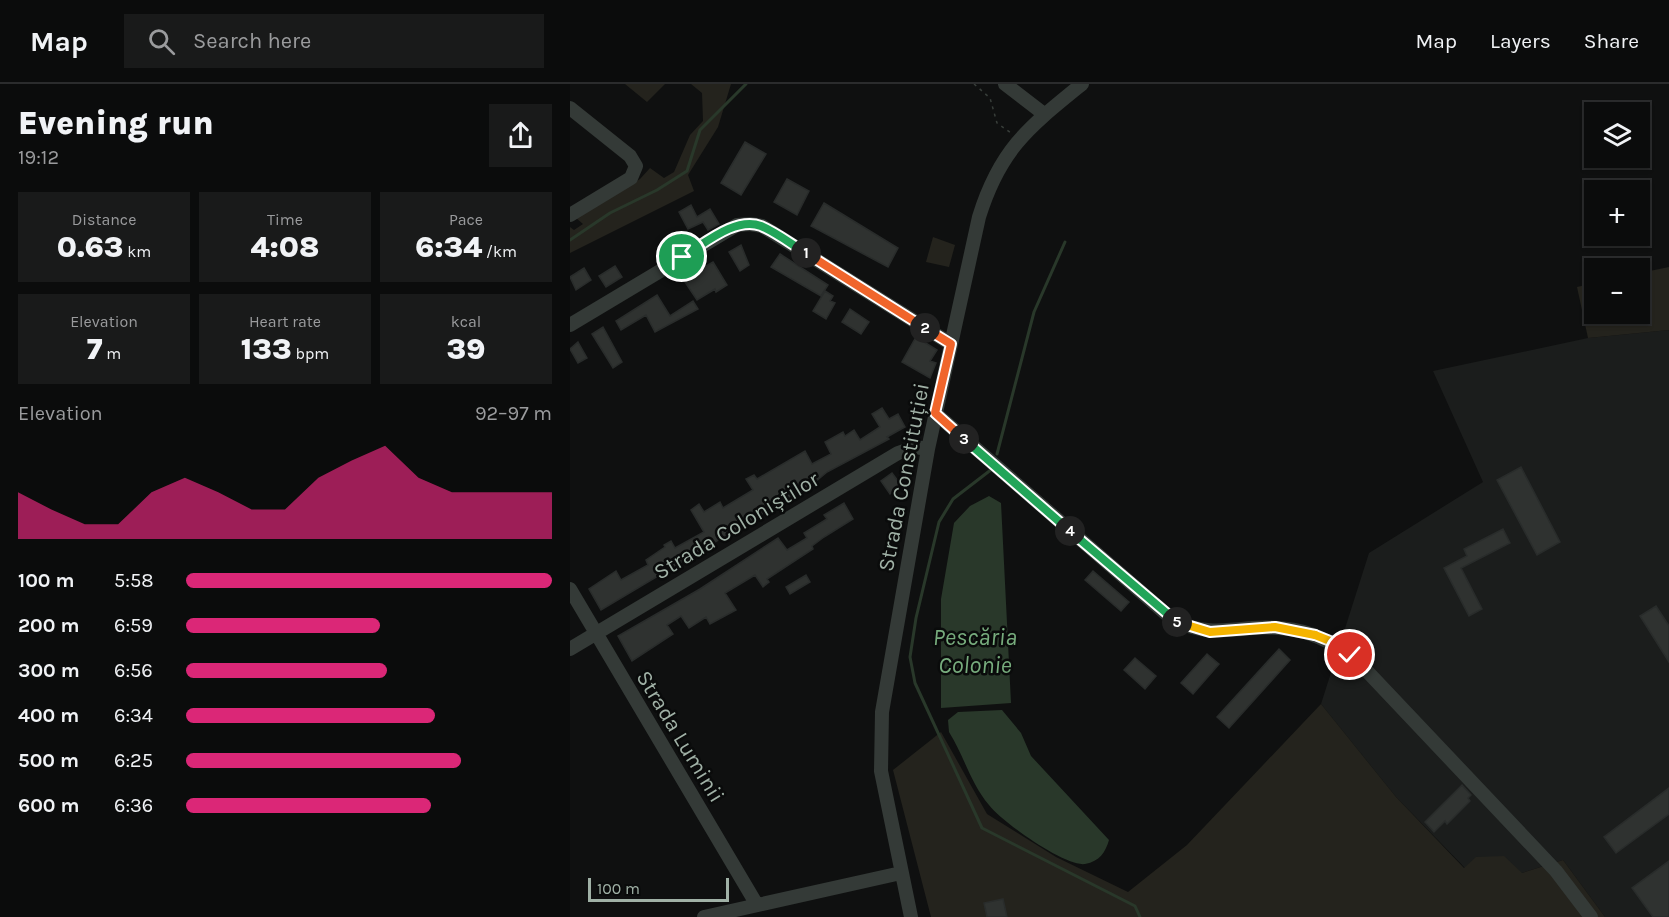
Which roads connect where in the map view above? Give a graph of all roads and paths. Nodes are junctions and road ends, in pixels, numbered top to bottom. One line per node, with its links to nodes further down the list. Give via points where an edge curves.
1 (974, 84): 6 (path, via 990,98 997,123)
2 (1005, 84): 5 (street)
3 (1082, 84): 5 (street, Strada Constituției)
4 (570, 108): 7 (street, via 630,156 636,166 631,178)
5 (1044, 114): 6 (street, Strada Constituției)
6 (1018, 139): 9 (street, Strada Constituției, via 987,192)
7 (570, 216)
8 (570, 325): 9 (street, via 737,225 750,224 771,232)
9 (951, 344): 10 (street, Strada Constituției)
10 (935, 413): 11 (street, Strada Constituției); 19 (street, via 1172,619 1186,627 1210,632 1275,627 1335,643 1556,871)
11 (928, 449): 13 (street, Strada Coloniștilor, via 915,447 898,453); 15 (street, Strada Constituției, via 879,742 884,792)
12 (570, 589): 13 (street, Strada Luminii)
13 (596, 633): 14 (street, Strada Coloniștilor); 16 (street, Strada Luminii)
14 (570, 649)
15 (901, 873): 16 (street); 18 (street, Strada Constituției)
16 (757, 905): 17 (street)
17 (704, 917)
18 (911, 917)
19 (1591, 917)

